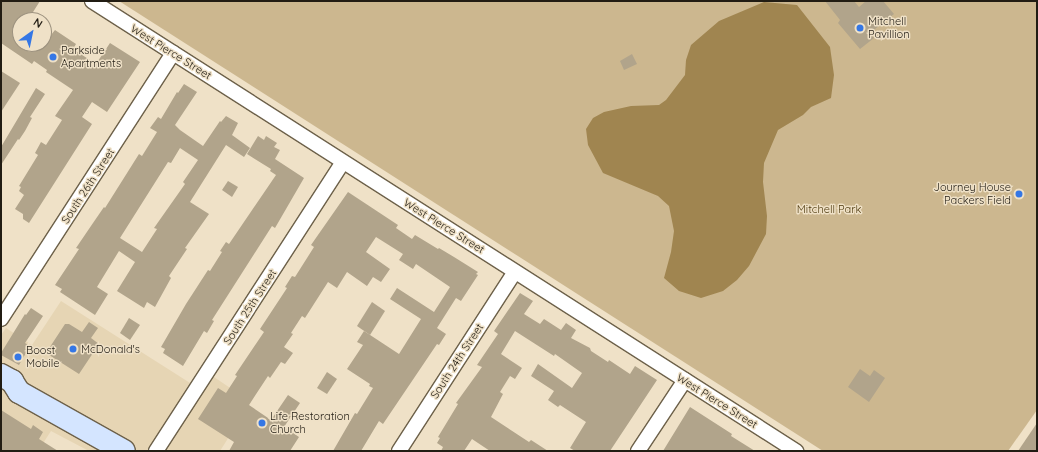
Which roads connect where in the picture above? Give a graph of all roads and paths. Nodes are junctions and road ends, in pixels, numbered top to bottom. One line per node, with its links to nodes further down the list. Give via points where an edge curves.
1 (92, 1): 2 (street, West Pierce Street)
2 (173, 53): 3 (street, West Pierce Street); 5 (street, South 26th Street)
3 (343, 162): 4 (street, West Pierce Street); 10 (street, South 25th Street)
4 (515, 272): 7 (street, West Pierce Street); 11 (street, South 24th Street)
5 (1, 319)
6 (1, 375): 8 (main road, via 12,381)
7 (685, 380): 12 (street); 13 (street, West Pierce Street)
8 (10, 392): 9 (main road)
9 (124, 451)
10 (156, 451)
11 (399, 451)
12 (638, 451)
13 (796, 451)

